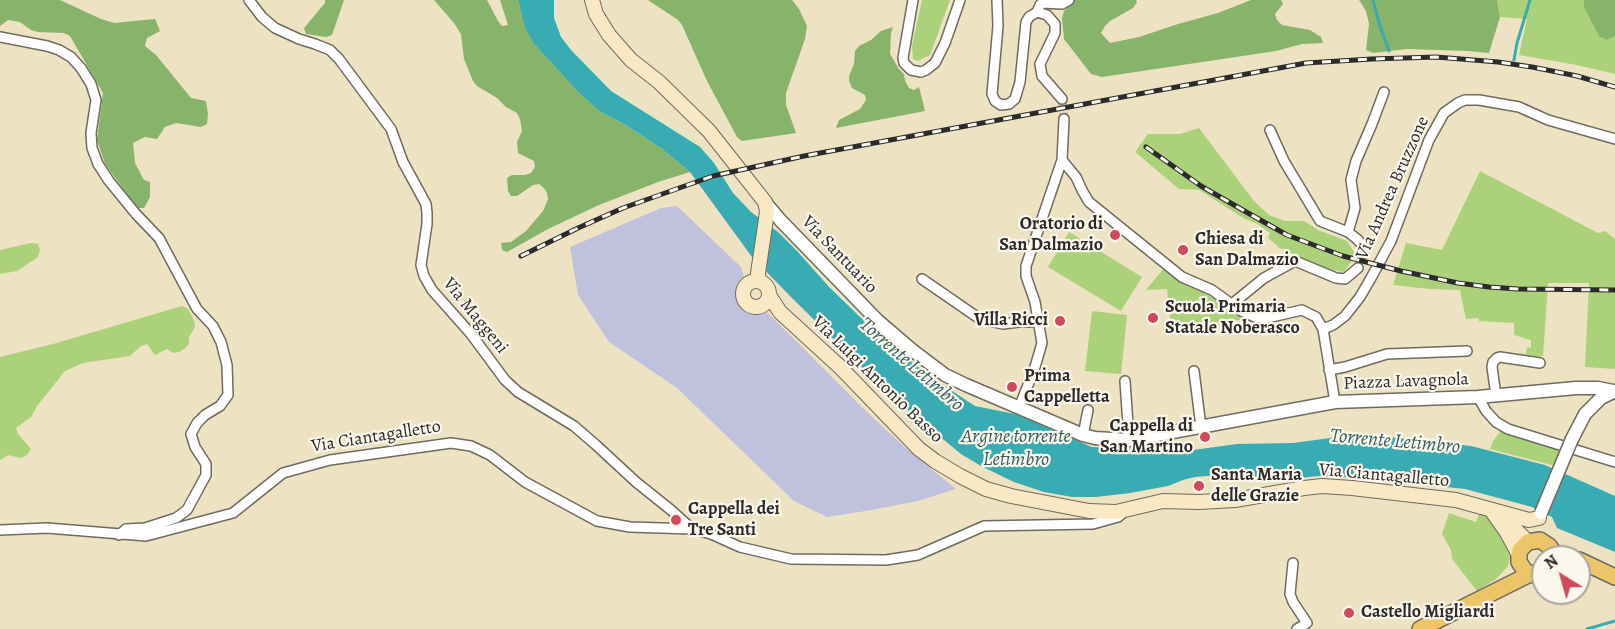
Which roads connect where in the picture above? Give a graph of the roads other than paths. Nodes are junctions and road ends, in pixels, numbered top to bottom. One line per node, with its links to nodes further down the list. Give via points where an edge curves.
1 (249, 0): 43 (street, Via Maggeni, via 275,28 330,50 391,129 403,162 426,204 421,265 424,276 505,380 574,426)
2 (592, 0): 15 (main road, Via Santuario, via 609,35 708,131)
3 (913, 0): 4 (street, via 903,58 907,67 916,72 935,63)
4 (960, 0)
5 (997, 0): 7 (street, via 992,94 1001,105 1015,99 1026,21)
6 (1069, 0): 7 (street, via 1062,4 1042,3)
7 (1036, 12): 10 (street, via 1047,15 1054,24 1055,33 1040,64 1042,76)
8 (0, 37): 45 (street, via 60,50 81,68 96,100 92,148 98,164 159,238 197,309 213,326 227,366 228,395 197,423 191,434 206,464 206,475 187,510 170,520 126,529)
9 (1384, 92): 16 (street, via 1356,160 1351,180 1355,208)
10 (1062, 99)
11 (1064, 119): 14 (street)
12 (1270, 130): 16 (street, via 1320,221)
13 (1615, 139): 24 (street, Via Andrea Bruzzone, via 1548,120 1519,107 1479,100 1458,103 1444,113 1429,140 1391,241 1360,297 1345,316)
14 (1062, 160): 22 (street, via 1089,202 1182,277); 23 (street, via 1026,266)
15 (765, 202): 19 (main road); 34 (street, Via Santuario, via 877,320 912,350 945,375)
16 (1348, 232): 17 (street, via 1364,248)
17 (1364, 254)
18 (1358, 268): 22 (street, via 1345,279 1295,261 1264,278)
19 (759, 275): 21 (main road, via 767,288); 21 (main road, via 747,285 744,297 756,307)
20 (922, 279): 23 (street, via 980,319 1003,324)
21 (765, 301): 41 (main road, Via Luigi Antonio Basso, via 839,366 919,448 960,476 986,489 1029,500 1089,511)
22 (1232, 304): 24 (street, via 1257,318 1302,310 1316,317)
23 (1039, 322): 34 (street, via 1042,343)
24 (1323, 329): 27 (street)
25 (1467, 351): 27 (street, via 1387,354)
26 (1540, 363): 31 (street, via 1497,358 1492,367)
27 (1329, 370): 33 (street)
28 (1194, 371): 36 (street)
29 (1125, 381): 38 (street)
30 (1614, 391): 31 (street, Piazza Lavagnola, via 1576,388); 42 (street, bridge, via 1585,414)
31 (1496, 396): 32 (street, Piazza Lavagnola)
32 (1478, 397): 33 (street, Piazza Lavagnola); 39 (street, via 1485,411 1508,429)
33 (1335, 402): 36 (street, Via Santuario)
34 (1019, 408): 37 (street, Via Santuario)
35 (1088, 410): 37 (street)
36 (1201, 427): 38 (street, Via Santuario)
37 (1083, 435): 38 (street, Via Santuario)
38 (1129, 440)
39 (1615, 462)
40 (1491, 510): 41 (main road, Via Ciantagalletto, via 1456,500 1322,486 1234,500 1163,501); 42 (main road, Via Ciantagalletto, via 1529,520); 46 (main road, Via Ciantagalletto); 48 (main road)
41 (1124, 511): 43 (street, Via Ciantagalletto, via 1118,517 1094,524 984,526 918,555 886,560 791,559 740,547)
42 (1540, 516): 46 (street)
43 (692, 529): 45 (street, Via Ciantagalletto, via 630,527 597,520 525,482 490,454 451,443 330,460 283,473 233,513 146,536)
44 (0, 530): 45 (street, Via Ciantagalletto, via 48,528)
45 (119, 535)
46 (1531, 541): 47 (main road); 48 (main road, via 1524,545)
47 (1547, 545)
48 (1519, 558): 51 (main road, via 1521,567); 55 (main road)
49 (1293, 563): 56 (street, via 1290,594 1307,623)
50 (1591, 565): 53 (main road)
51 (1531, 571)
52 (1591, 572): 53 (main road)
53 (1610, 574)
54 (1531, 577): 55 (main road)
55 (1488, 594): 57 (main road)
56 (1297, 629)
57 (1420, 629)

